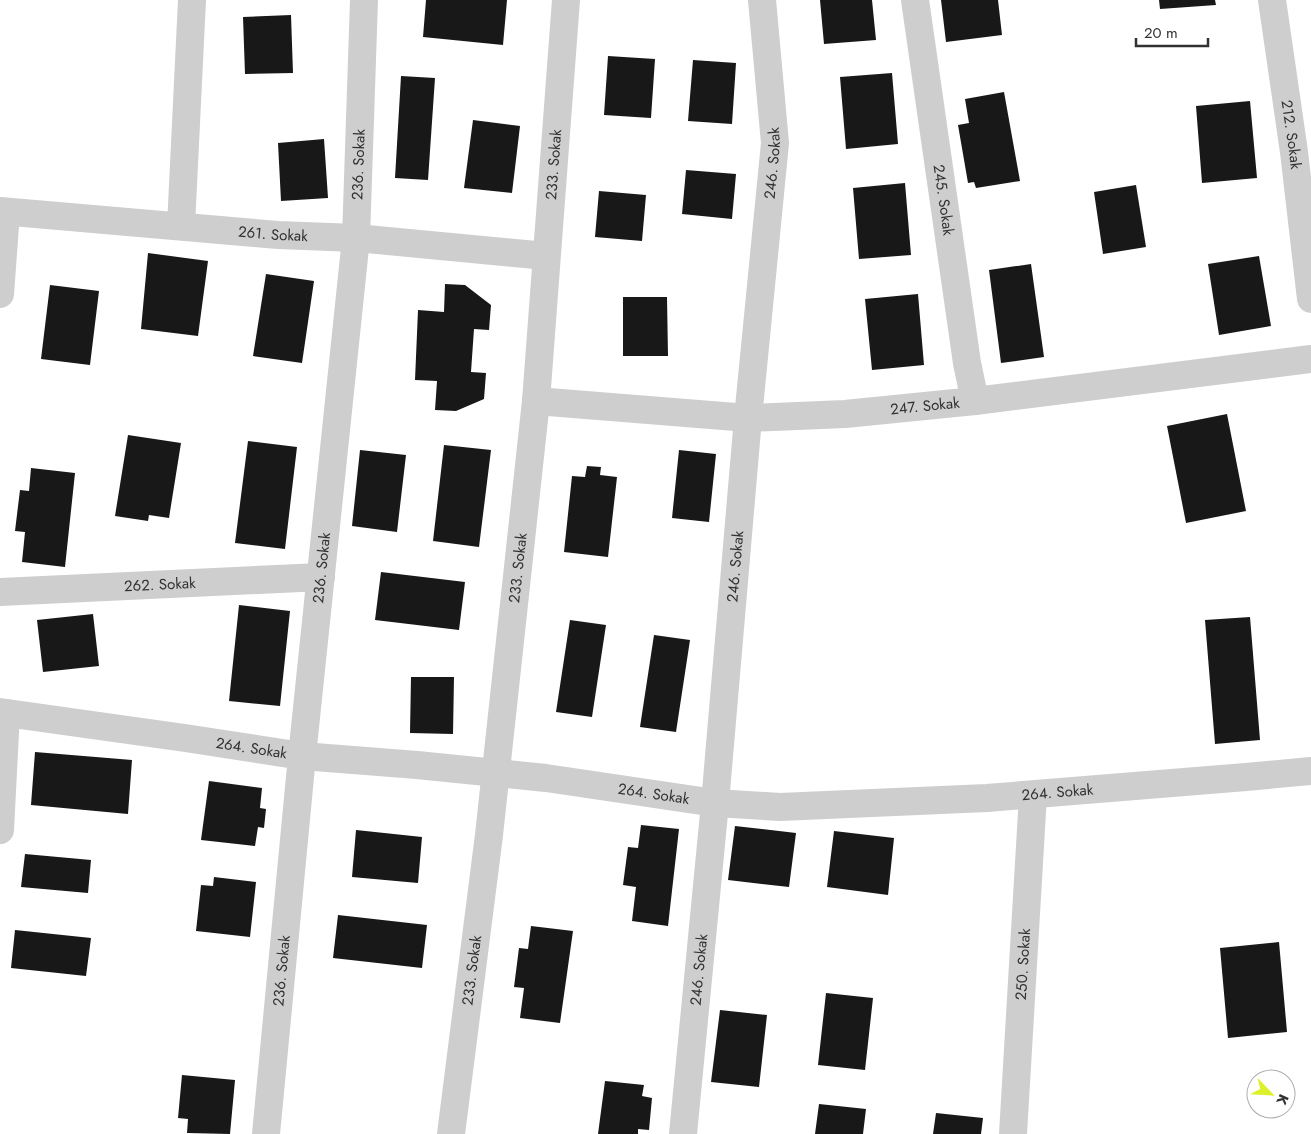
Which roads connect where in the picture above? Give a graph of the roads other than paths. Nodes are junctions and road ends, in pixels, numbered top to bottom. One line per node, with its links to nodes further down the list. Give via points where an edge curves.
1 (192, 0): 8 (street)
2 (364, 0): 9 (street, 236. Sokak)
3 (566, 0): 10 (street, 233. Sokak)
4 (762, 0): 16 (street, 246. Sokak, via 775,143)
5 (915, 0): 15 (street, 245. Sokak)
6 (1272, 0): 12 (street, 212. Sokak)
7 (3, 211): 8 (street, 261. Sokak); 11 (street)
8 (182, 226): 9 (street, 261. Sokak)
9 (356, 238): 10 (street, 261. Sokak); 17 (street, 236. Sokak)
10 (546, 256): 14 (street, 233. Sokak)
11 (0, 294)
12 (1311, 299)
13 (1311, 359): 15 (street, 247. Sokak)
14 (536, 400): 16 (street, 247. Sokak); 22 (street, 233. Sokak)
15 (975, 401): 16 (street, 247. Sokak, via 845,414)
16 (748, 418): 24 (street, 246. Sokak)
17 (320, 576): 18 (street, 262. Sokak); 20 (street, 236. Sokak)
18 (0, 592)
19 (3, 712): 20 (street, 264. Sokak); 25 (street)
20 (302, 756): 22 (street, 264. Sokak); 26 (street, 236. Sokak)
21 (1311, 771): 23 (street, 264. Sokak)
22 (496, 774): 24 (street, 264. Sokak, via 546,778); 27 (street, 233. Sokak)
23 (1033, 795): 24 (street, 264. Sokak, via 780,807); 29 (street, 250. Sokak)
24 (715, 804): 28 (street, 246. Sokak)
25 (0, 830)
26 (266, 1134)
27 (452, 1134)
28 (683, 1134)
29 (1013, 1134)

